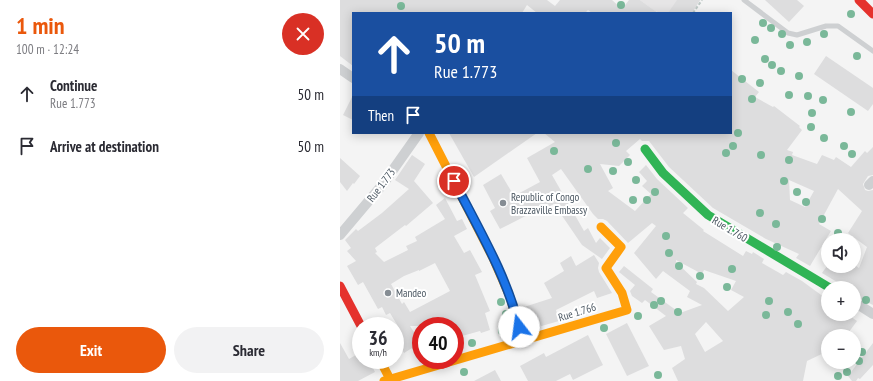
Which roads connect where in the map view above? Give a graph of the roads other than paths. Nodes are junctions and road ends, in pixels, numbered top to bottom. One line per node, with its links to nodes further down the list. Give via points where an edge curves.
1 (744, 0): 4 (lane, via 788,33 797,35 826,26 838,26)
2 (859, 0): 3 (street)
3 (873, 14)
4 (873, 51)
5 (340, 69): 6 (street)
6 (352, 77)
7 (418, 134): 11 (street, Rue 1.773, via 383,184)
8 (430, 134): 17 (street, via 493,258 510,297)
9 (645, 149): 12 (street, Rue 1.760, via 663,173 708,215)
10 (601, 227): 17 (street, Rue 1.766, via 621,247 606,268 622,290 627,310)
11 (340, 235)
12 (821, 283)
13 (340, 286): 16 (street)
14 (861, 306): 15 (street)
15 (873, 314)
16 (356, 317)
17 (523, 342): 19 (street, Rue 1.766)
18 (384, 369): 19 (street)
19 (388, 380)

